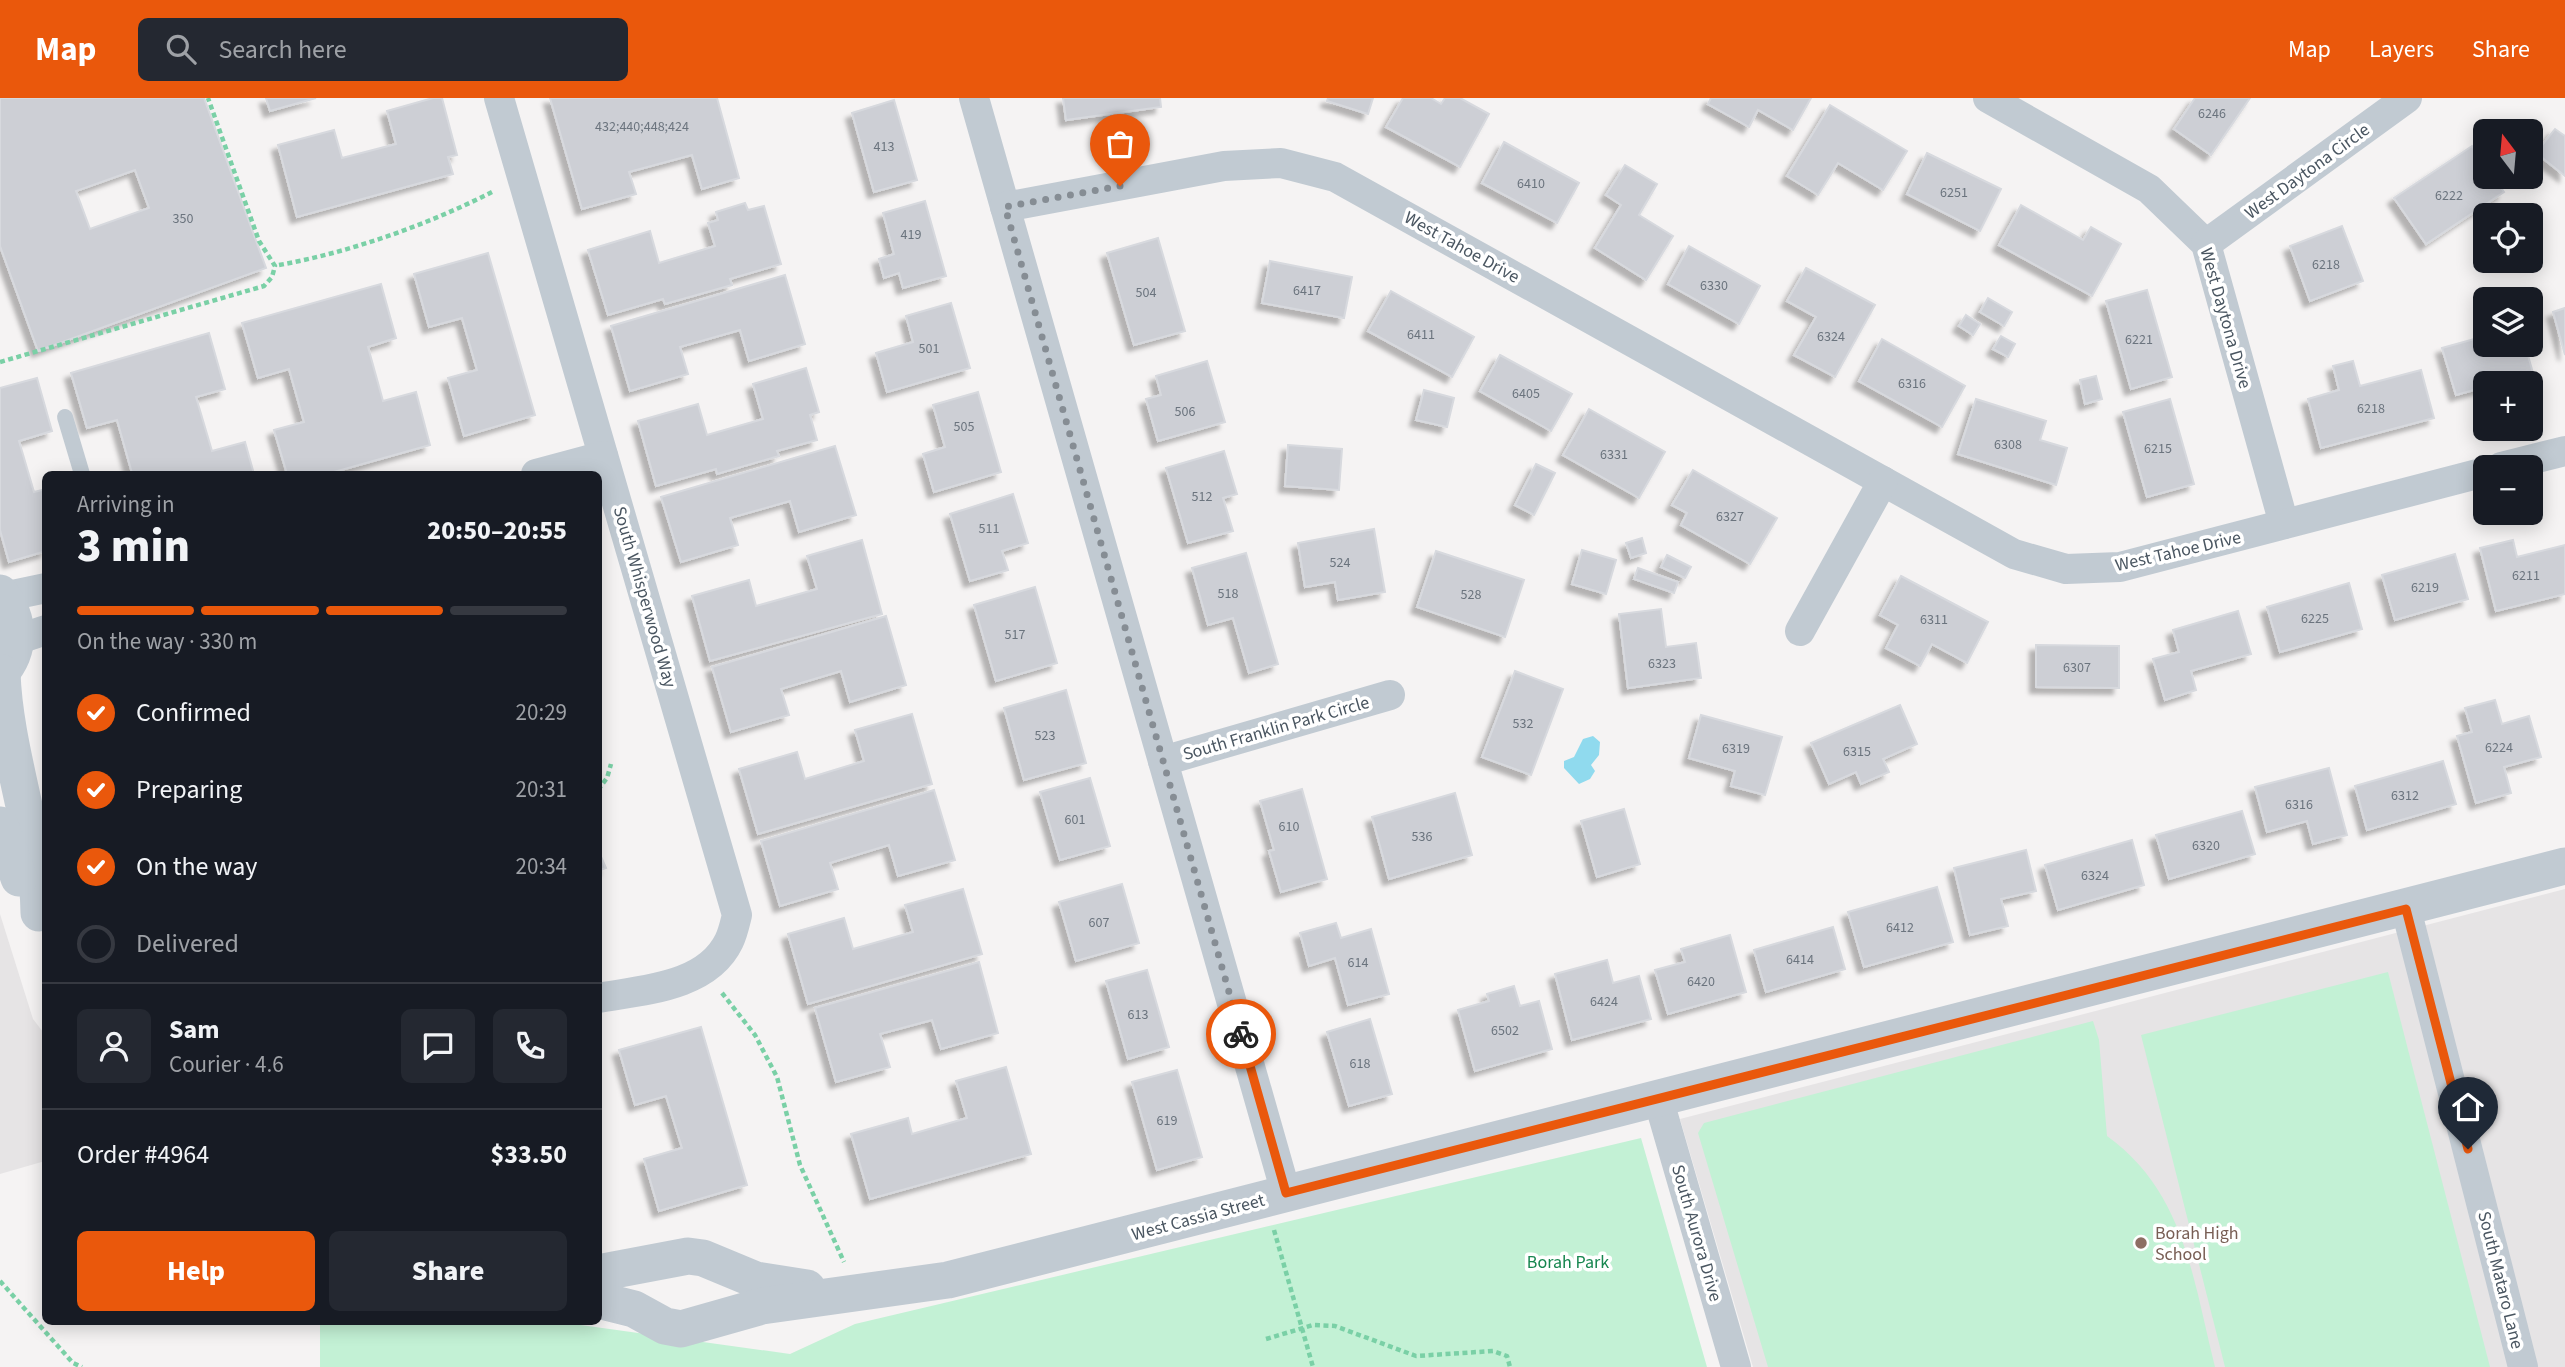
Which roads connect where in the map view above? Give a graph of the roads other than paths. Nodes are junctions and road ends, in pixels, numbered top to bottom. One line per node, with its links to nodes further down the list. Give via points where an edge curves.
1 (499, 98): 9 (street, South Whisperwood Way)
2 (974, 98): 5 (street)
3 (1989, 98): 6 (street, West Daytona Drive, via 2150,188)
4 (2407, 98): 6 (street, West Daytona Circle)
5 (1005, 207): 14 (street, West Tahoe Drive, via 1224,166 1281,163 1335,177); 22 (street)
6 (2206, 244): 15 (street, West Daytona Drive)
7 (65, 417): 11 (lane)
8 (2565, 450): 10 (street)
9 (603, 456): 12 (street); 27 (street, South Whisperwood Way, via 737,915 713,978)
10 (2543, 456)
11 (81, 471)
12 (547, 471)
13 (2473, 475): 15 (street, West Tahoe Drive)
14 (1883, 481): 15 (street, West Tahoe Drive, via 2014,554 2066,569 2120,567); 18 (street)
15 (2284, 524)
16 (42, 589): 17 (street)
17 (1, 595): 19 (street, via 16,622)
18 (1800, 631)
19 (31, 635): 20 (street)
20 (1, 673): 26 (street, via 3,708 33,852)
21 (1390, 695): 22 (street, South Franklin Park Circle)
22 (1163, 761): 29 (street)
23 (0, 825): 26 (street, via 23,891)
24 (2565, 866): 25 (street, West Cassia Street)
25 (2406, 909): 28 (street, West Cassia Street); 34 (street, South Mataro Lane)
26 (42, 923)
27 (602, 997)
28 (1658, 1098): 29 (street, West Cassia Street); 33 (street, South Aurora Drive)
29 (1286, 1193): 31 (street, West Cassia Street, via 948,1280)
30 (602, 1272): 31 (street, via 695,1257 757,1280)
31 (845, 1279): 32 (street, West Cassia Street, via 681,1329)
32 (602, 1301)
33 (1736, 1367)
34 (2524, 1367)

